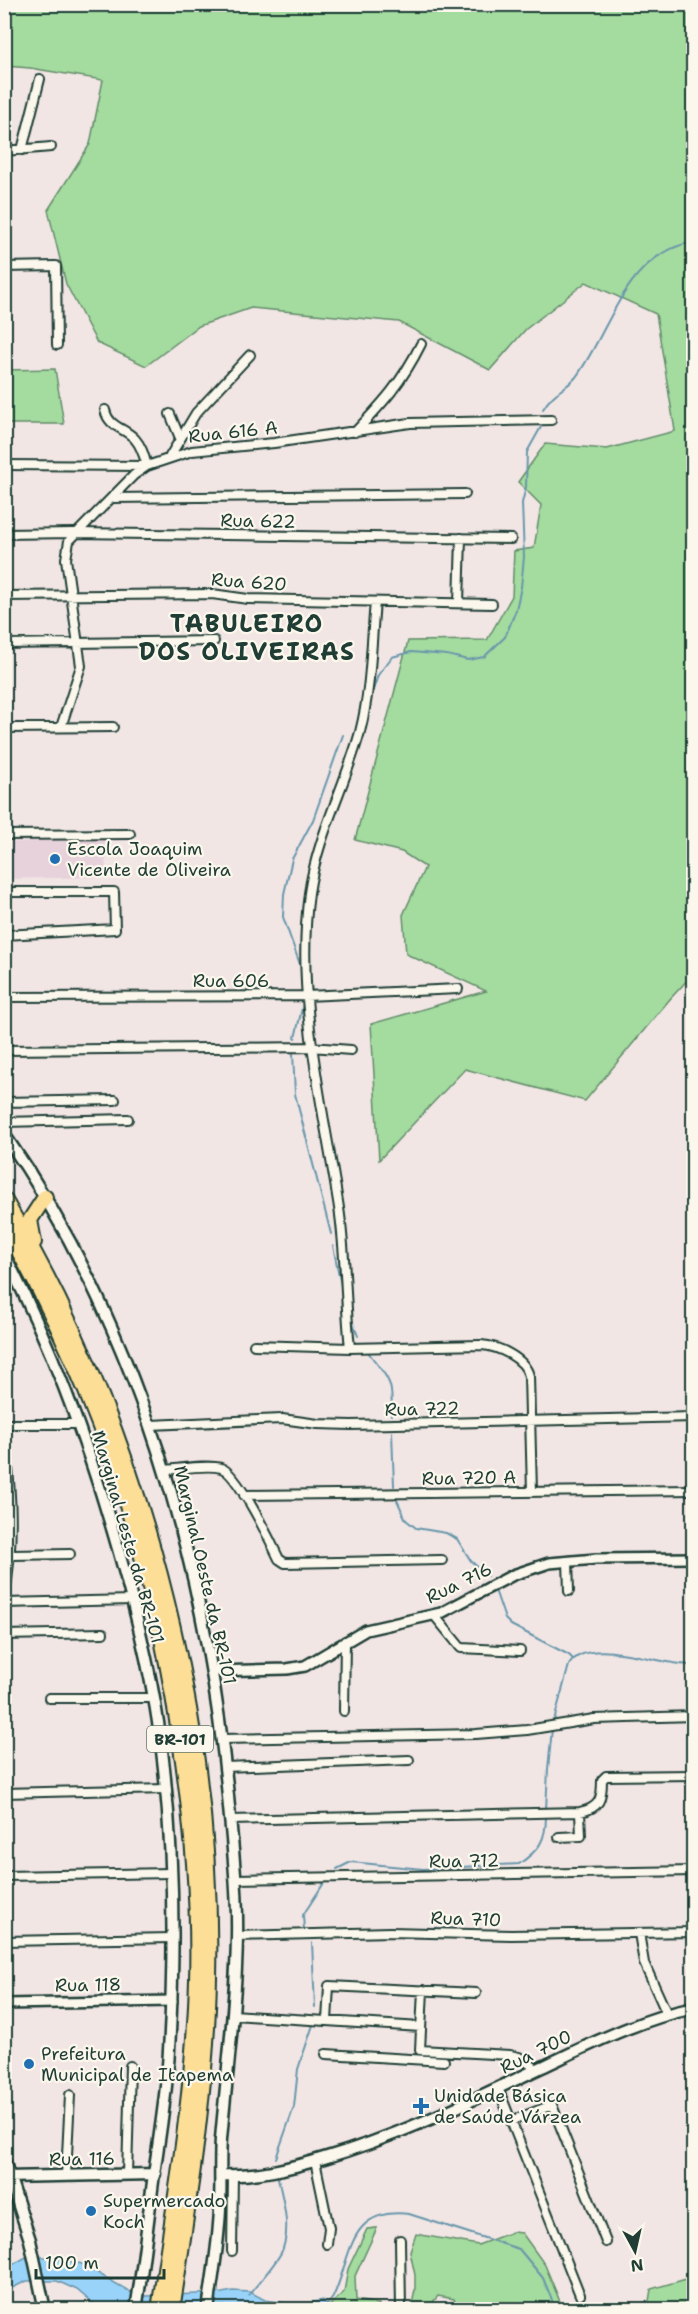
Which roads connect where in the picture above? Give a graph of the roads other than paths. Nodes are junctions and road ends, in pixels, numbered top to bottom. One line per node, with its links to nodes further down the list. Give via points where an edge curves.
1 (40, 79): 3 (street)
2 (51, 147): 3 (street)
3 (22, 150): 4 (street)
4 (4, 151)
5 (4, 267): 7 (street, via 56,266)
6 (421, 344): 12 (street, via 407,373)
7 (57, 345)
8 (250, 355): 13 (street, via 208,398)
9 (105, 410): 16 (street, via 110,421 140,445)
10 (170, 414): 13 (street)
11 (551, 420): 12 (street, Rua 616 A, via 420,422)
12 (356, 432): 14 (street, Rua 616 A)
13 (180, 438): 14 (street)
14 (170, 456): 16 (street, Rua 616 A)
15 (4, 465): 16 (street)
16 (147, 466): 18 (street, Rua 616 A)
17 (465, 494): 18 (street)
18 (112, 498): 19 (street, Rua 616 A)
19 (74, 533): 20 (street, Rua 622); 21 (street, Rua 622); 23 (street, via 66,559)
20 (4, 534)
21 (460, 538): 22 (street, Rua 622); 26 (street)
22 (511, 539)
23 (71, 595): 24 (street, Rua 620); 25 (street, Rua 620, via 212,594 248,599); 29 (street)
24 (4, 596)
25 (375, 602): 26 (street, Rua 620); 39 (street, via 367,700 309,892)
26 (459, 603): 27 (street, Rua 620)
27 (492, 604)
28 (214, 640): 29 (street)
29 (77, 643): 30 (street); 32 (street, via 80,671)
30 (4, 644)
31 (113, 726): 32 (street)
32 (61, 727): 33 (street)
33 (4, 728)
34 (130, 834): 35 (street)
35 (4, 835)
36 (4, 892): 37 (street, via 114,892 115,929)
37 (4, 935)
38 (458, 989): 39 (street, Rua 606)
39 (306, 996): 40 (street, Rua 606); 41 (street)
40 (4, 997)
41 (311, 1047): 42 (street); 43 (street); 55 (street, via 343,1240)
42 (4, 1050)
43 (351, 1050)
44 (115, 1100): 45 (street)
45 (4, 1102)
46 (128, 1119): 47 (street)
47 (4, 1122)
48 (4, 1134): 49 (main road, Marginal Oeste da BR-101)
49 (45, 1197): 53 (highway, via 30,1220); 59 (main road, Marginal Oeste da BR-101, via 120,1345)
50 (4, 1199): 53 (highway, BR-101)
51 (4, 1225): 131 (highway, BR-101, via 68,1347 115,1467 158,1619 180,1741 194,1867 197,1980)
52 (4, 1254): 58 (main road, Marginal Leste da BR-101)
53 (37, 1256): 131 (highway, BR-101, via 94,1377 134,1489 171,1626 194,1745 206,1865 207,2035 199,2113)
54 (254, 1345): 55 (street)
55 (350, 1348): 57 (street, via 495,1346 528,1371)
56 (693, 1418): 57 (street, Rua 722)
57 (531, 1422): 59 (street, Rua 722, via 334,1425 282,1419); 63 (street)
58 (78, 1424): 60 (street); 72 (main road, Marginal Leste da BR-101)
59 (151, 1425): 61 (main road, Marginal Oeste da BR-101)
60 (4, 1426): 65 (street)
61 (164, 1470): 64 (street, via 222,1468); 79 (main road, Marginal Oeste da BR-101)
62 (693, 1490): 63 (street, Rua 720 A)
63 (532, 1492): 64 (street, Rua 720 A)
64 (244, 1495): 69 (street, via 279,1559 285,1563)
65 (9, 1531): 67 (street)
66 (70, 1554): 67 (street)
67 (12, 1555): 73 (street)
68 (693, 1558): 70 (street, Rua 716)
69 (442, 1560)
70 (568, 1561): 71 (street); 74 (street, Rua 716, via 520,1572)
71 (569, 1591)
72 (133, 1600): 73 (street); 81 (main road, Marginal Leste da BR-101)
73 (4, 1601)
74 (434, 1615): 77 (street, Rua 716, via 372,1627); 78 (street, via 461,1648)
75 (103, 1633): 76 (street)
76 (4, 1635)
77 (345, 1641): 79 (street, Rua 716, via 294,1668); 82 (street)
78 (520, 1651)
79 (212, 1671): 84 (main road, Marginal Oeste da BR-101)
80 (49, 1698): 81 (street)
81 (154, 1698): 88 (main road, Marginal Leste da BR-101)
82 (344, 1711)
83 (693, 1716): 84 (street, via 611,1718 476,1734)
84 (222, 1738): 86 (main road, Marginal Oeste da BR-101)
85 (409, 1760): 86 (street)
86 (225, 1767): 91 (main road, Marginal Oeste da BR-101)
87 (693, 1775): 90 (street, via 603,1778 600,1801 594,1808)
88 (166, 1789): 89 (street); 94 (main road, Marginal Leste da BR-101)
89 (4, 1793)
90 (580, 1812): 91 (street); 92 (street, via 581,1836)
91 (230, 1820): 96 (main road, Marginal Oeste da BR-101)
92 (559, 1837)
93 (693, 1871): 96 (street, Rua 712)
94 (171, 1873): 95 (street); 100 (main road, Marginal Leste da BR-101)
95 (4, 1876)
96 (234, 1879): 99 (main road, Marginal Oeste da BR-101)
97 (693, 1932): 98 (street, Rua 710)
98 (639, 1933): 99 (street, Rua 710); 107 (street, via 644,1963)
99 (237, 1936): 108 (main road, Marginal Oeste da BR-101)
100 (173, 1938): 101 (street); 104 (main road, Marginal Leste da BR-101)
101 (4, 1941)
102 (423, 1990): 103 (street); 109 (street, via 329,1986); 110 (street)
103 (476, 1993)
104 (172, 2001): 105 (street, Rua 118); 122 (main road, Marginal Leste da BR-101)
105 (4, 2004)
106 (693, 2008): 107 (main road, Rua 700)
107 (667, 2014): 116 (main road, Rua 700, via 616,2032)
108 (232, 2015): 109 (street); 124 (main road, Marginal Oeste da BR-101, via 221,2142)
109 (327, 2021): 110 (street)
110 (421, 2027): 111 (street)
111 (420, 2050): 113 (street); 116 (street, via 510,2055)
112 (326, 2054): 113 (street)
113 (416, 2059): 114 (street)
114 (444, 2061)
115 (130, 2066): 123 (street)
116 (537, 2069): 117 (main road, Rua 700)
117 (498, 2088): 119 (street); 121 (main road, Rua 700, via 405,2131)
118 (70, 2095): 125 (street)
119 (511, 2121): 128 (street, via 552,2105); 132 (street)
120 (4, 2160): 126 (main road)
121 (315, 2161): 124 (main road, Rua 700); 129 (street, via 329,2228)
122 (154, 2174): 123 (main road, Rua 116); 134 (main road, Marginal Leste da BR-101)
123 (127, 2175): 125 (main road, Rua 116)
124 (227, 2175): 130 (street); 137 (main road, Marginal Oeste da BR-101)
125 (66, 2176): 126 (main road, Rua 116)
126 (8, 2177): 133 (main road, via 32,2249)
127 (400, 2240): 138 (street)
128 (606, 2242)
129 (327, 2244)
130 (232, 2252)
131 (169, 2282): 135 (highway, BR-101); 136 (highway, BR-101)
132 (580, 2295)
133 (45, 2310)
134 (136, 2310)
135 (159, 2310)
136 (172, 2310)
137 (208, 2310)
138 (401, 2310)

